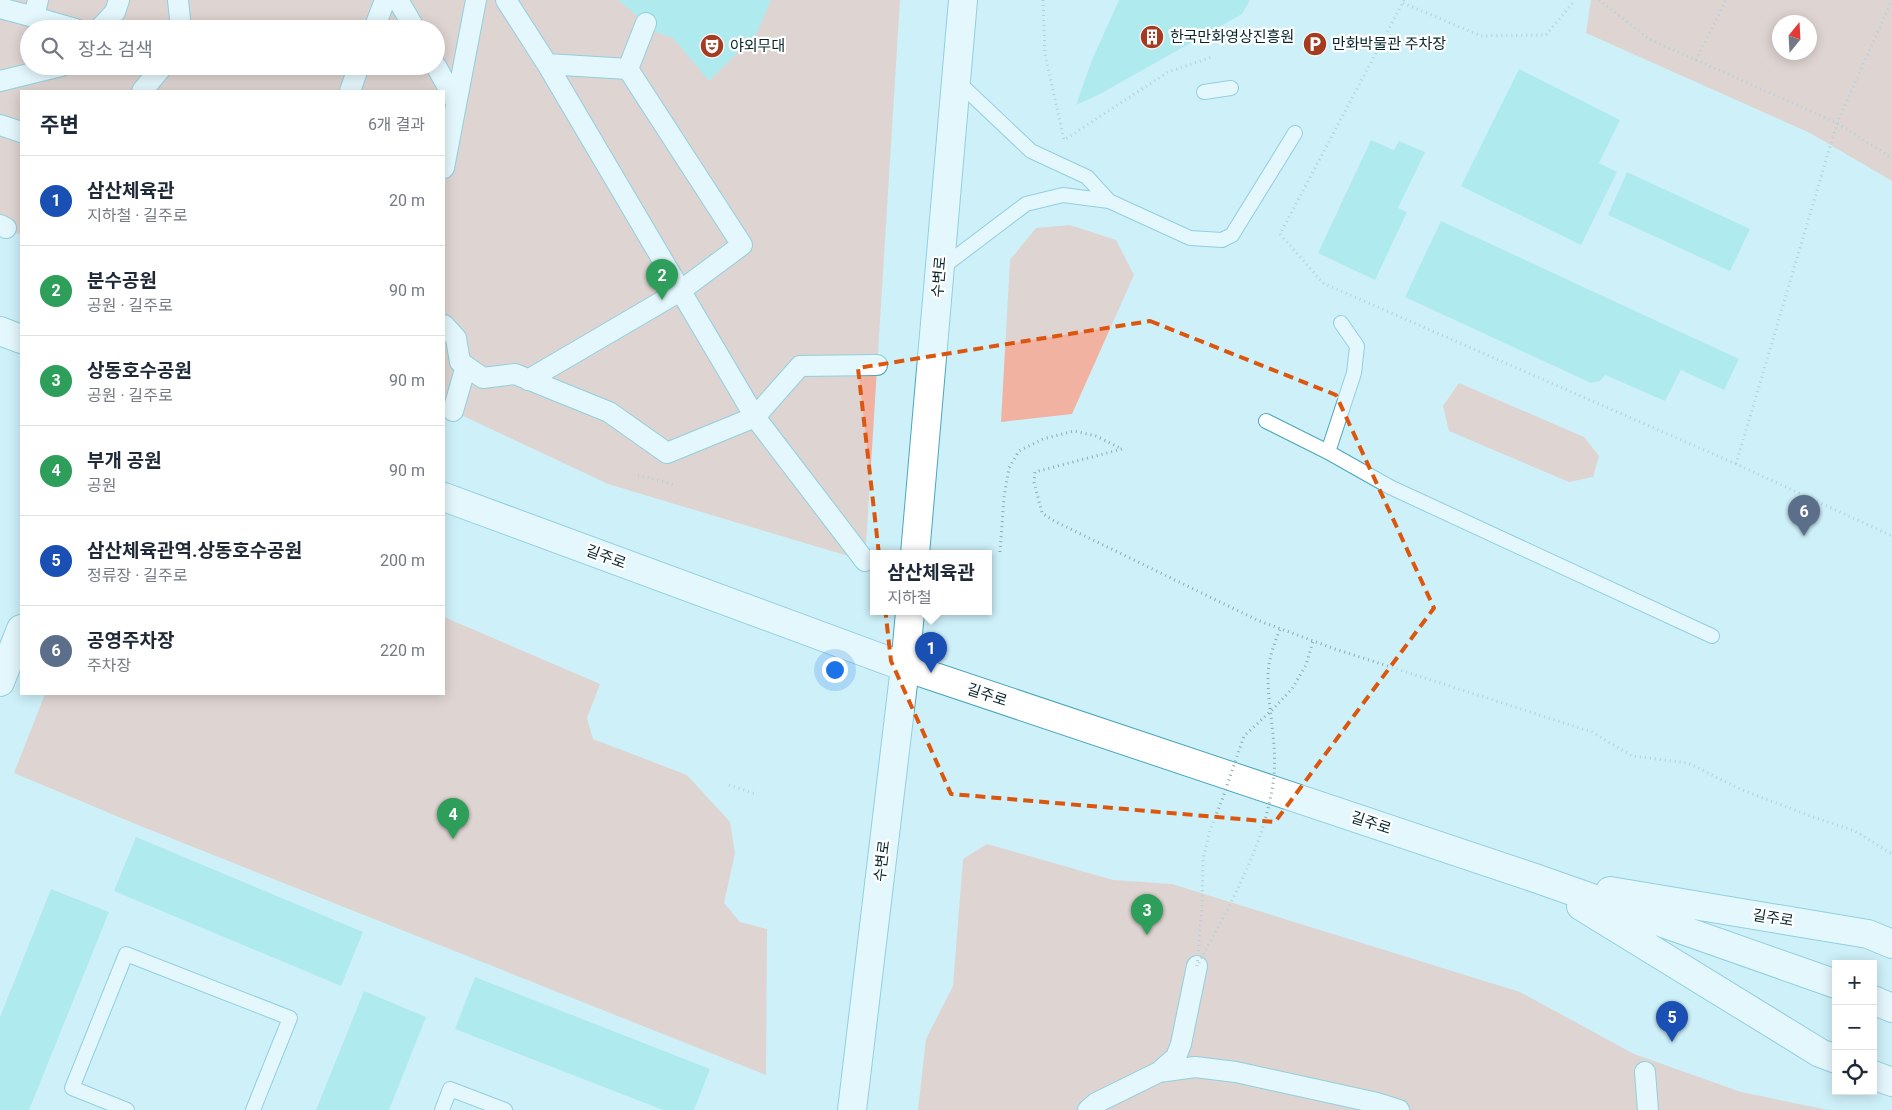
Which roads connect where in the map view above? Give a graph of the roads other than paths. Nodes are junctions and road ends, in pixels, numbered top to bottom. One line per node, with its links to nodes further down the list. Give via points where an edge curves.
1 (119, 0): 11 (street, via 115,12)
2 (178, 0): 12 (street)
3 (385, 0): 13 (street)
4 (398, 0): 14 (street)
5 (476, 0): 28 (street)
6 (506, 0): 16 (street)
7 (963, 0): 23 (street, 수변로)
8 (0, 8): 9 (street)
9 (36, 8): 10 (street)
10 (59, 20)
11 (107, 20)
12 (180, 20)
13 (377, 20)
14 (410, 20)
15 (646, 23): 17 (street)
16 (546, 64): 17 (street); 35 (street)
17 (628, 69): 35 (street, via 742,245)
18 (22, 75): 22 (street)
19 (155, 75): 25 (street)
20 (356, 75): 26 (street)
21 (441, 75): 28 (street)
22 (0, 80)
23 (956, 80): 33 (lane, via 1031,151 1087,177); 34 (street, 수변로)
24 (1231, 88): 27 (lane)
25 (143, 90)
26 (350, 90)
27 (1204, 92)
28 (456, 102): 32 (street)
29 (0, 125): 30 (street)
30 (20, 132)
31 (1295, 133): 33 (lane, via 1232,236 1222,240 1190,238)
32 (445, 162)
33 (1109, 201): 34 (lane, via 1063,195 1026,204)
34 (940, 269): 48 (street, 수변로)
35 (680, 291): 42 (street); 44 (street)
36 (1341, 323): 46 (lane, via 1357,346 1354,373)
37 (445, 327): 41 (street, via 456,338 460,362)
38 (0, 331): 39 (street)
39 (20, 339)
40 (877, 365): 44 (street, via 800,366)
41 (466, 366): 42 (street, via 483,378 515,374); 43 (street)
42 (528, 380): 44 (street, via 609,412 668,453)
43 (453, 411)
44 (755, 417): 49 (street)
45 (1266, 421): 46 (lane)
46 (1328, 452): 52 (lane, via 1390,487)
47 (445, 497): 53 (street, 길주로)
48 (915, 550)
49 (865, 561)
50 (910, 615): 53 (street, 수변로)
51 (20, 632): 54 (street)
52 (1712, 636)
53 (905, 667): 55 (street, 길주로); 70 (street, 수변로)
54 (0, 682)
55 (1535, 878): 56 (street, 길주로, via 1868,934); 58 (street, 길주로); 61 (street, 길주로)
56 (1892, 944)
57 (1197, 966): 62 (street, via 1181,1044 1176,1057)
58 (1832, 983)
59 (1877, 1002): 60 (street)
60 (1892, 1008)
61 (1832, 1058)
62 (1159, 1072): 71 (street); 72 (street, via 1195,1067 1236,1072 1377,1102)
63 (1645, 1072): 73 (street)
64 (1877, 1076): 65 (street)
65 (1892, 1082)
66 (127, 1110): 67 (lane, via 72,1088 126,954 290,1018)
67 (253, 1110)
68 (442, 1110): 69 (lane, via 450,1089)
69 (505, 1110)
70 (852, 1110)
71 (1088, 1110)
72 (1399, 1110)
73 (1648, 1110)

